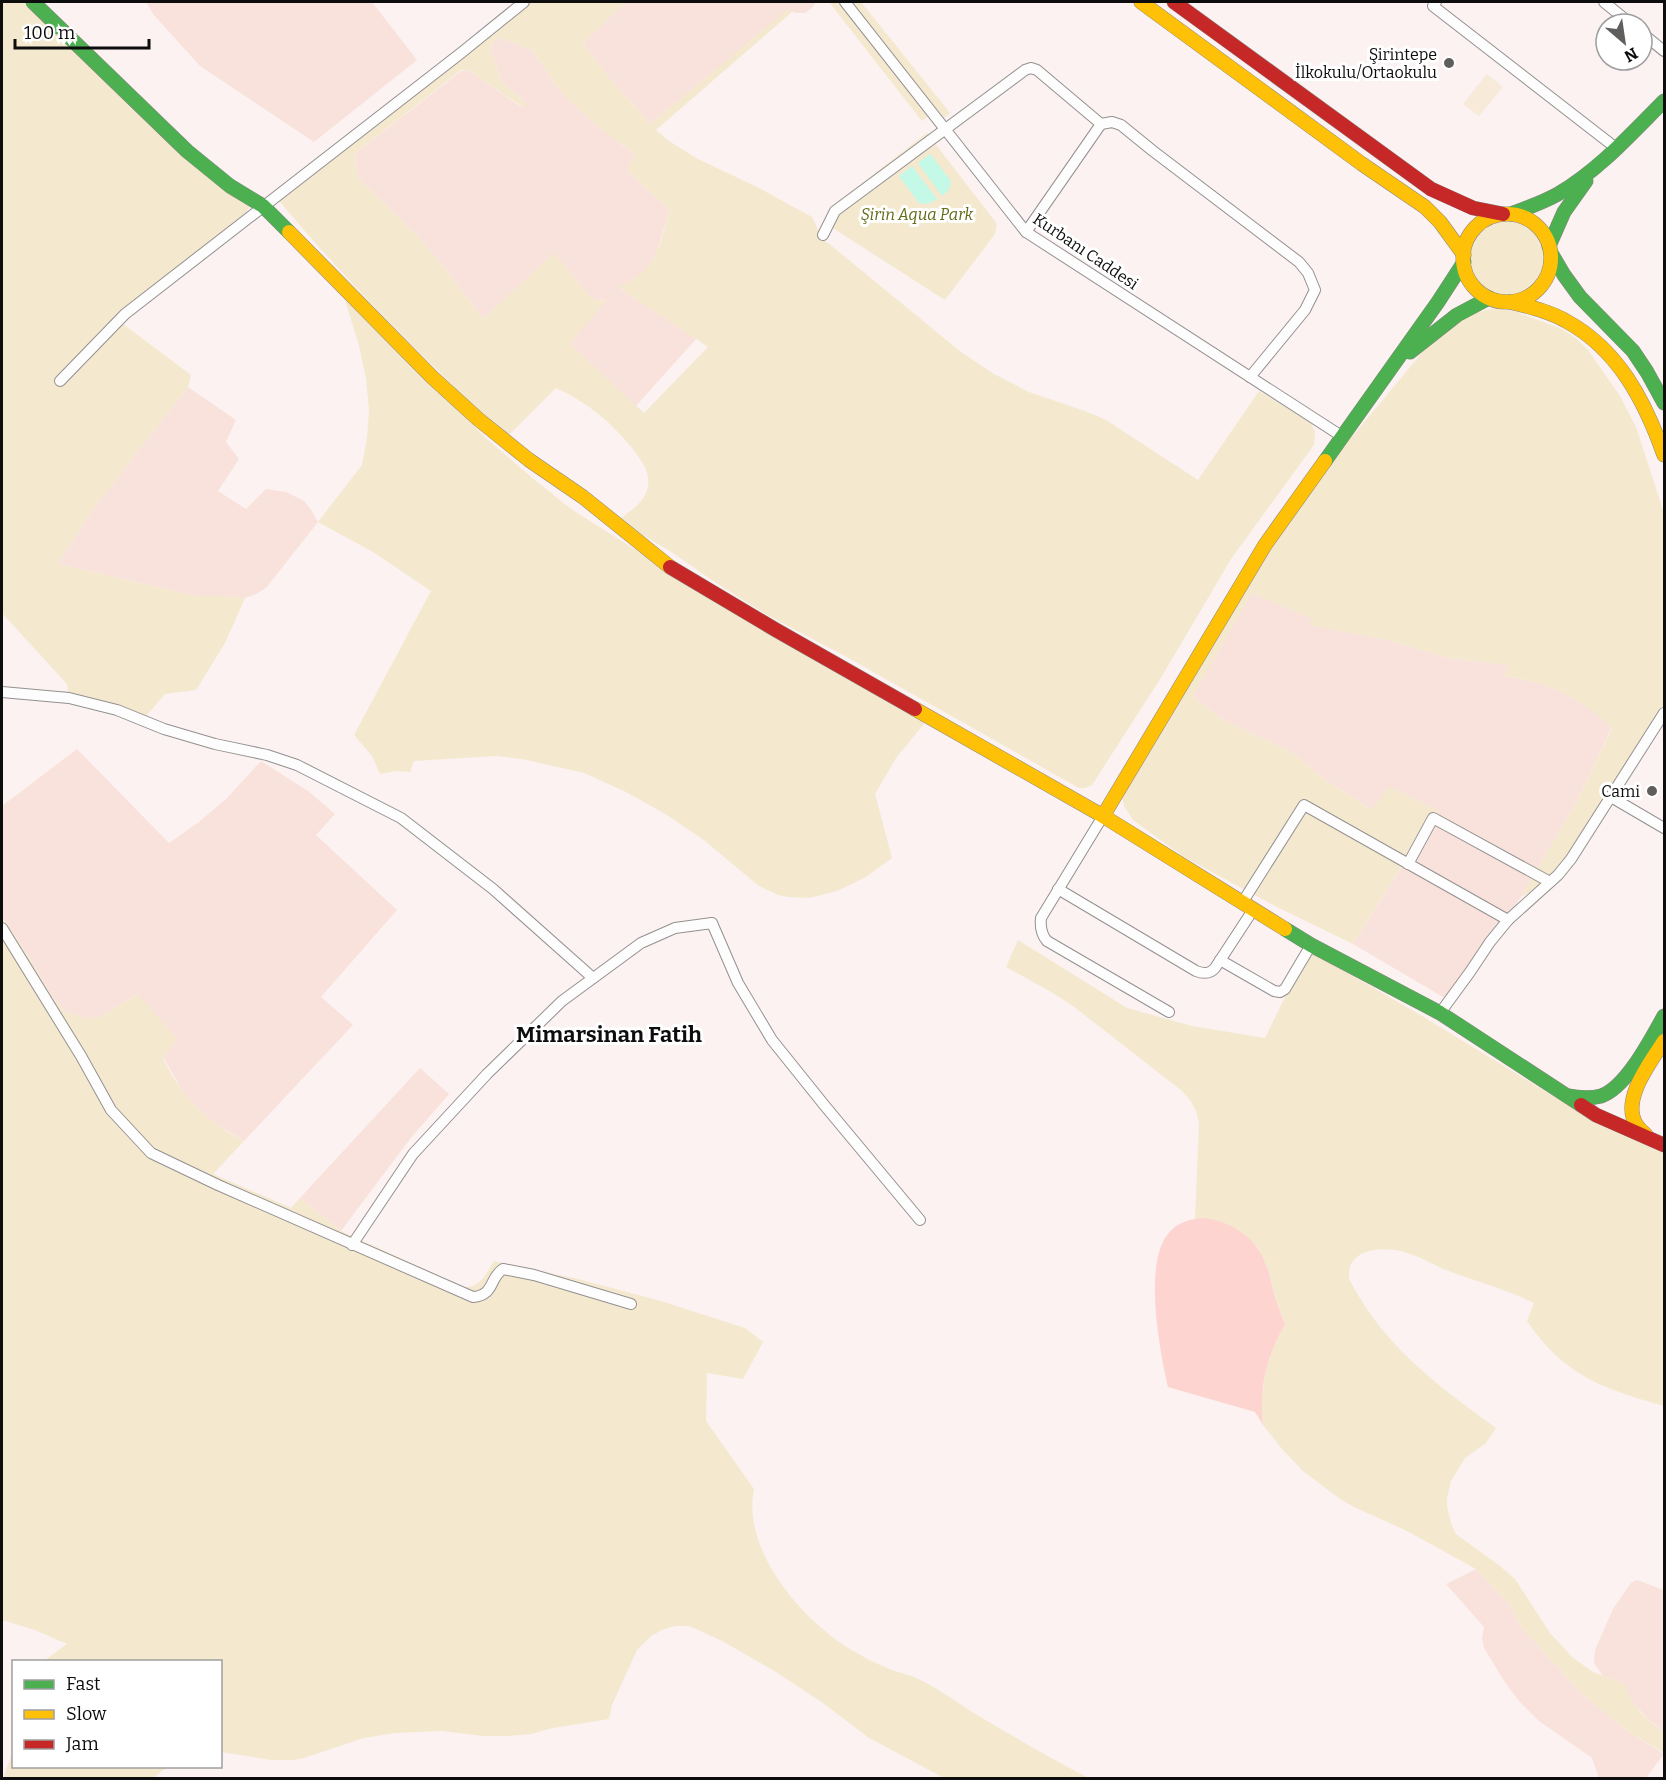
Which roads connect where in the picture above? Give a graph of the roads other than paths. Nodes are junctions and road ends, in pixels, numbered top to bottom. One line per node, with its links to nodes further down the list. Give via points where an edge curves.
1 (33, 2): 14 (main road, via 203,167)
2 (524, 2): 14 (street)
3 (845, 2): 11 (street, Kurbanı Caddesi)
4 (1141, 2): 19 (main road, via 1425,207)
5 (1174, 2): 15 (main road, via 1431,189 1473,208)
6 (1436, 2): 12 (street, via 1432,6)
7 (1604, 2): 8 (street)
8 (1616, 12)
9 (1665, 101): 12 (main road)
10 (1101, 124): 11 (street, via 1031,68); 16 (street); 23 (street, via 1121,125 1299,262 1308,273 1316,290 1313,297)
11 (947, 130): 16 (street, Kurbanı Caddesi); 17 (street, via 835,212)
12 (1616, 148): 13 (main road)
13 (1599, 165): 15 (main road, via 1565,190); 18 (main road, via 1562,214)
14 (263, 206): 24 (street, via 125,314); 31 (main road, via 478,420 672,568)
15 (1507, 214): 18 (main road, via 1538,226); 19 (main road, via 1488,218 1476,227 1467,240)
16 (1026, 232): 23 (street, Kurbanı Caddesi)
17 (823, 235)
18 (1550, 250): 21 (main road, via 1547,276 1539,288 1519,300); 25 (main road, via 1580,297 1633,351)
19 (1464, 258): 20 (main road, via 1468,277); 22 (main road)
20 (1489, 298): 21 (main road); 22 (main road, via 1450,319)
21 (1504, 301): 27 (main road, via 1555,315 1599,344 1633,384)
22 (1392, 368): 26 (main road)
23 (1250, 377): 26 (street, Kurbanı Caddesi)
24 (60, 381)
25 (1665, 403)
26 (1343, 437): 31 (main road, via 1265,545)
27 (1665, 455)
28 (2, 692): 41 (street, via 69,698 297,765 401,818 494,890)
29 (1665, 713): 30 (street)
30 (1611, 796): 32 (street); 34 (street, via 1571,859)
31 (1103, 816): 35 (street); 36 (main road)
32 (1665, 828)
33 (1408, 864): 34 (street, via 1433,818); 36 (street, via 1304,805); 37 (street)
34 (1550, 882): 37 (street)
35 (1058, 889): 40 (street, via 1200,973 1210,972); 42 (street, via 1041,918 1047,941)
36 (1247, 906): 39 (main road); 40 (street)
37 (1508, 920): 43 (street)
38 (2, 928): 49 (street, via 111,1110 151,1152)
39 (1311, 945): 40 (street, via 1280,992); 43 (main road)
40 (1221, 960)
41 (593, 978): 48 (street, via 641,943 675,928 712,923 738,983 772,1040); 49 (street, via 562,1001 487,1074 413,1155)
42 (1169, 1012)
43 (1440, 1012): 46 (main road)
44 (1665, 1016): 46 (main road, via 1614,1090 1600,1096)
45 (1665, 1041): 47 (main road, via 1638,1083 1631,1103 1633,1118 1641,1131)
46 (1565, 1095): 47 (main road, via 1596,1115)
47 (1662, 1144)
48 (920, 1220)
49 (352, 1245): 50 (street, via 473,1297 488,1292 503,1269)
50 (630, 1304)

